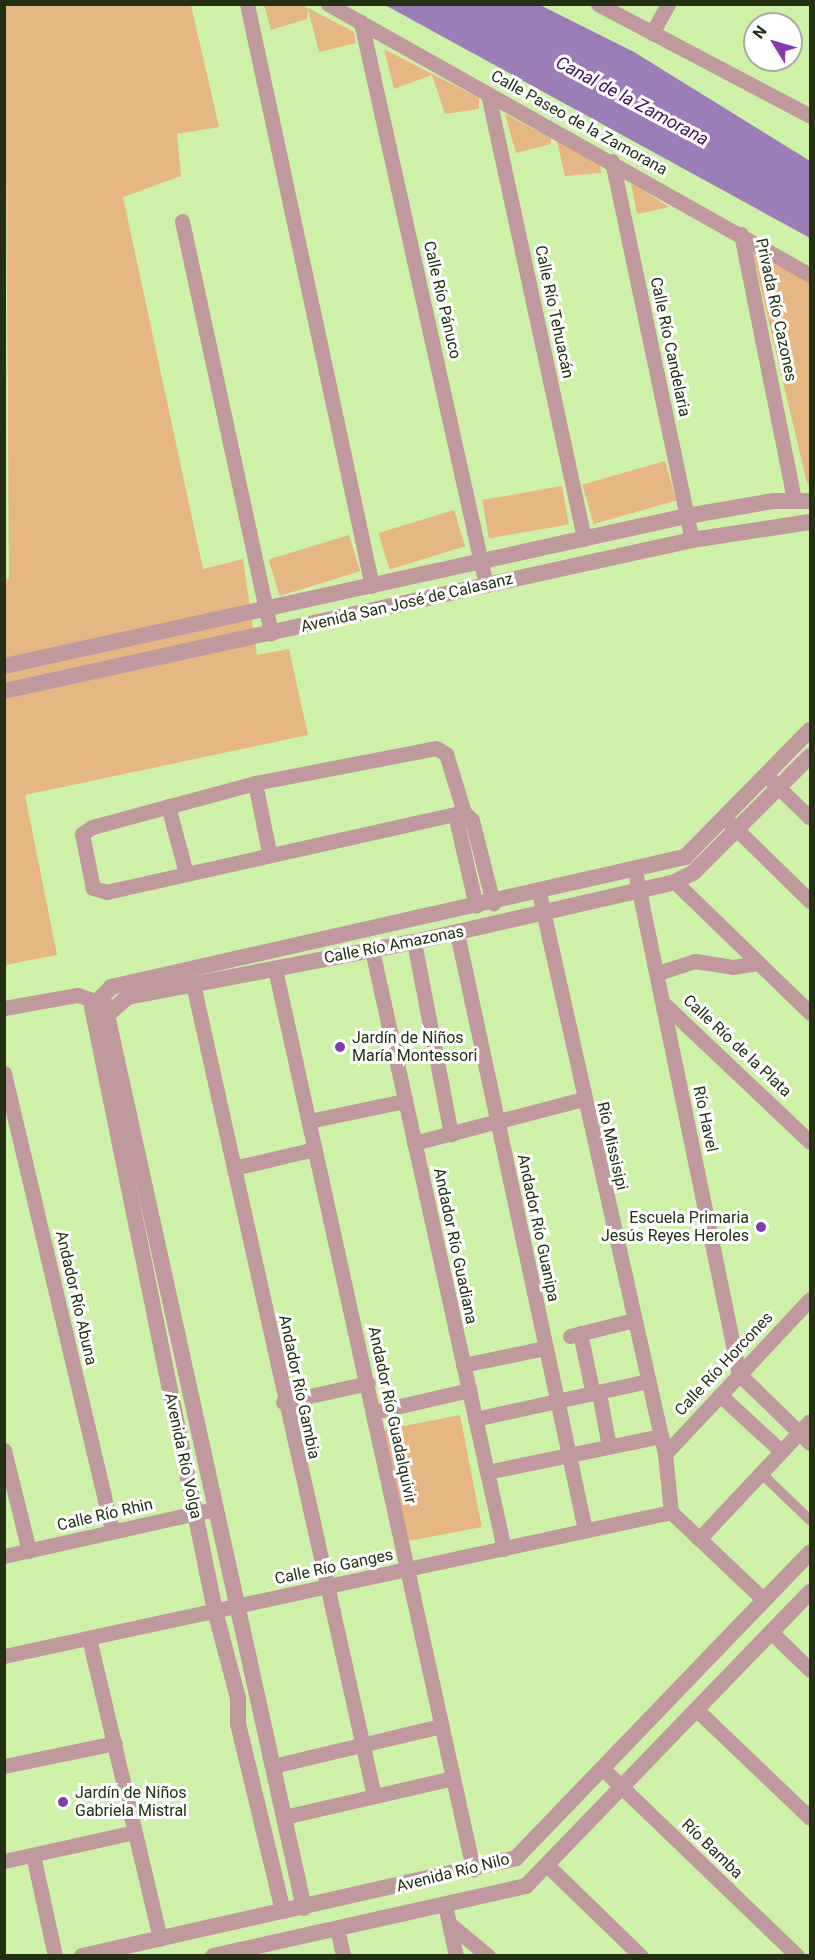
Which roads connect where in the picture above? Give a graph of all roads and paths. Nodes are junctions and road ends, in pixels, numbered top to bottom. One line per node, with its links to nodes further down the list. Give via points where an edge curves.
1 (247, 4): 20 (street)
2 (328, 4): 5 (street, Calle Paseo de la Zamorana)
3 (598, 4): 6 (street)
4 (668, 4): 6 (street)
5 (361, 22): 7 (street, Calle Paseo de la Zamorana); 18 (street, Calle Río Pánuco)
6 (652, 33): 8 (street)
7 (488, 94): 9 (street, Calle Paseo de la Zamorana); 16 (street, Calle Río Tehuacán)
8 (810, 116)
9 (612, 161): 11 (street, Calle Paseo de la Zamorana); 14 (street, Calle Río Candelaria)
10 (182, 221): 21 (street)
11 (741, 234): 12 (street, Calle Paseo de la Zamorana); 13 (street, Privada Río Cazones)
12 (810, 275)
13 (802, 500): 14 (street, Avenida San José de Calasanz)
14 (687, 516): 16 (street, Avenida San José de Calasanz); 17 (street, Calle Río Candelaria)
15 (810, 522): 17 (street, Avenida San José de Calasanz)
16 (585, 538): 18 (street, Avenida San José de Calasanz)
17 (692, 540): 19 (street, Avenida San José de Calasanz)
18 (482, 561): 19 (street, Calle Río Pánuco); 20 (street, Avenida San José de Calasanz)
19 (486, 585): 22 (street, Avenida San José de Calasanz)
20 (372, 586): 21 (street, Avenida San José de Calasanz)
21 (266, 608): 22 (street); 23 (street, Avenida San José de Calasanz)
22 (271, 633): 25 (street, Avenida San José de Calasanz)
23 (51, 656): 24 (street, Avenida San José de Calasanz); 25 (street)
24 (4, 666)
25 (56, 680): 26 (street, Avenida San José de Calasanz)
26 (4, 690)
27 (810, 730): 29 (street)
28 (810, 756): 29 (street)
29 (773, 782): 33 (street); 34 (street)
30 (255, 783): 31 (street); 32 (street, via 436,748 446,754); 35 (street)
31 (168, 806): 37 (street); 37 (street, via 86,829 84,852 93,888 107,892)
32 (464, 812): 35 (street); 42 (street, via 472,820); 43 (street, via 457,823)
33 (810, 818)
34 (731, 824): 36 (street, Calle Río Amazonas, via 685,857); 38 (street, Calle Río Amazonas, via 693,873); 41 (street)
35 (269, 852): 37 (street)
36 (635, 871): 39 (street, Río Havel); 40 (street, Calle Río Amazonas)
37 (186, 873)
38 (675, 882): 39 (street, Calle Río Amazonas); 50 (street)
39 (641, 892): 44 (street, Calle Río Amazonas); 52 (street, Río Havel)
40 (539, 893): 42 (street, Calle Río Amazonas); 44 (street, Río Missisipi)
41 (810, 901)
42 (493, 903): 43 (street, Calle Río Amazonas)
43 (476, 906): 46 (street, Calle Río Amazonas)
44 (544, 914): 45 (street, Calle Río Amazonas); 59 (street, Río Missisipi)
45 (457, 933): 47 (street, Calle Río Amazonas); 62 (street, Andador Río Guanipa)
46 (341, 937): 49 (street); 55 (street, Calle Río Amazonas, via 111,987)
47 (414, 942): 48 (street, Calle Río Amazonas); 63 (street)
48 (372, 950): 49 (street, Calle Río Amazonas); 60 (street, Andador Río Guadiana)
49 (346, 956): 51 (street, Calle Río Amazonas)
50 (758, 963): 52 (street, via 733,967 696,962); 57 (street)
51 (275, 969): 53 (street, Calle Río Amazonas); 61 (street, Andador Río Guadalquivir)
52 (658, 973): 54 (street, Río Havel)
53 (193, 984): 55 (street, Calle Río Amazonas); 67 (street, Andador Río Gambia)
54 (663, 1003): 64 (street, Calle Río de la Plata); 72 (street, Río Havel)
55 (103, 1004): 56 (street, Calle Río Amazonas, via 78,995); 92 (street, Avenida Río Volga); 94 (street, Avenida Río Volga, via 92,1027)
56 (4, 1008)
57 (810, 1013)
58 (4, 1072): 97 (street, Andador Río Abuna)
59 (583, 1100): 62 (street); 69 (street, Río Missisipi)
60 (405, 1101): 61 (street); 65 (street, Andador Río Guadiana)
61 (309, 1121): 66 (street, Andador Río Guadalquivir)
62 (497, 1123): 63 (street); 70 (street, Andador Río Guanipa)
63 (451, 1134): 65 (street)
64 (810, 1142)
65 (414, 1143): 71 (street, Andador Río Guadiana)
66 (315, 1149): 67 (street); 74 (street, Andador Río Guadalquivir)
67 (234, 1168): 78 (street, Andador Río Gambia)
68 (810, 1299): 72 (street, Calle Río Horcones)
69 (634, 1320): 73 (street, Río Missisipi); 76 (street, via 575,1335)
70 (545, 1348): 71 (street); 79 (street, Andador Río Guanipa)
71 (463, 1365): 75 (street, Andador Río Guadiana)
72 (739, 1374): 77 (street, Calle Río Horcones); 84 (street)
73 (648, 1381): 76 (street); 83 (street, Río Missisipi)
74 (368, 1383): 78 (street); 80 (street, Andador Río Guadalquivir)
75 (469, 1390): 80 (street); 81 (street, Andador Río Guadiana)
76 (596, 1393): 79 (street); 85 (street)
77 (720, 1395): 87 (street); 89 (street, Calle Río Horcones)
78 (283, 1402): 104 (street, Andador Río Gambia)
79 (556, 1403): 81 (street); 88 (street, Andador Río Guanipa)
80 (374, 1412): 103 (street, Andador Río Guadalquivir)
81 (475, 1419): 90 (street, Andador Río Guadiana)
82 (810, 1421): 84 (street)
83 (661, 1436): 85 (street); 89 (street, Río Missisipi)
84 (805, 1438): 87 (street)
85 (609, 1446): 88 (street)
86 (4, 1450): 100 (street)
87 (781, 1451): 91 (street)
88 (567, 1454): 90 (street); 96 (street, Andador Río Guanipa)
89 (665, 1454): 93 (street, Río Missisipi)
90 (487, 1472): 99 (street, Andador Río Guadiana)
91 (761, 1473): 95 (street); 98 (street)
92 (214, 1509): 94 (street, Calle Río Rhin); 107 (street, Avenida Río Volga)
93 (671, 1512): 96 (street, Calle Río Ganges); 98 (street)
94 (195, 1513): 97 (street, Calle Río Rhin); 108 (street, Avenida Río Volga)
95 (810, 1520)
96 (585, 1530): 99 (street, Calle Río Ganges)
97 (112, 1531): 100 (street, Calle Río Rhin)
98 (699, 1539): 106 (street)
99 (504, 1549): 103 (street, Calle Río Ganges)
100 (29, 1551): 102 (street, Calle Río Rhin)
101 (810, 1553): 106 (street, Avenida Río Nilo)
102 (4, 1556)
103 (406, 1570): 104 (street, Calle Río Ganges); 114 (street, Andador Río Guadalquivir)
104 (326, 1586): 107 (street, Calle Río Ganges); 116 (street, Andador Río Gambia)
105 (810, 1593): 109 (street, Avenida Río Nilo)
106 (764, 1600): 119 (street, Avenida Río Nilo)
107 (237, 1606): 108 (street, Calle Río Ganges); 118 (street, Avenida Río Volga)
108 (215, 1611): 110 (street, Calle Río Ganges); 132 (street, Avenida Río Volga)
109 (772, 1633): 112 (street); 113 (street, Avenida Río Nilo)
110 (89, 1638): 111 (street, Calle Río Ganges); 115 (street)
111 (4, 1656)
112 (810, 1670)
113 (698, 1710): 121 (street, Avenida Río Nilo); 124 (street)
114 (441, 1726): 116 (street); 120 (street, Andador Río Guadalquivir)
115 (115, 1743): 117 (street); 125 (street)
116 (362, 1745): 118 (street); 122 (street, Andador Río Gambia)
117 (4, 1766)
118 (273, 1766): 123 (street, Avenida Río Volga)
119 (603, 1769): 121 (street, Río Bamba); 129 (street, Avenida Río Nilo, via 516,1858)
120 (453, 1778): 122 (street); 129 (street, Andador Río Guadalquivir)
121 (624, 1788): 128 (street, Avenida Río Nilo); 143 (street, Río Bamba)
122 (374, 1796): 123 (street)
123 (284, 1817): 131 (street, Avenida Río Volga)
124 (810, 1818)
125 (135, 1832): 126 (street); 135 (street)
126 (33, 1855): 127 (street); 136 (street)
127 (4, 1861)
128 (549, 1867): 130 (street, Avenida Río Nilo, via 526,1886); 142 (street)
129 (473, 1869): 131 (street, Avenida Río Nilo)
130 (446, 1905): 133 (street); 134 (street, Avenida Río Nilo)
131 (304, 1908): 132 (street, Avenida Río Nilo)
132 (283, 1911): 135 (street, Avenida Río Nilo)
133 (451, 1925): 140 (street); 141 (street)
134 (338, 1929): 138 (street, Avenida Río Nilo); 139 (street)
135 (160, 1939): 137 (street, Avenida Río Nilo)
136 (55, 1956)
137 (81, 1956)
138 (213, 1956)
139 (343, 1956)
140 (456, 1956)
141 (488, 1956)
142 (641, 1956)
143 (796, 1956)

